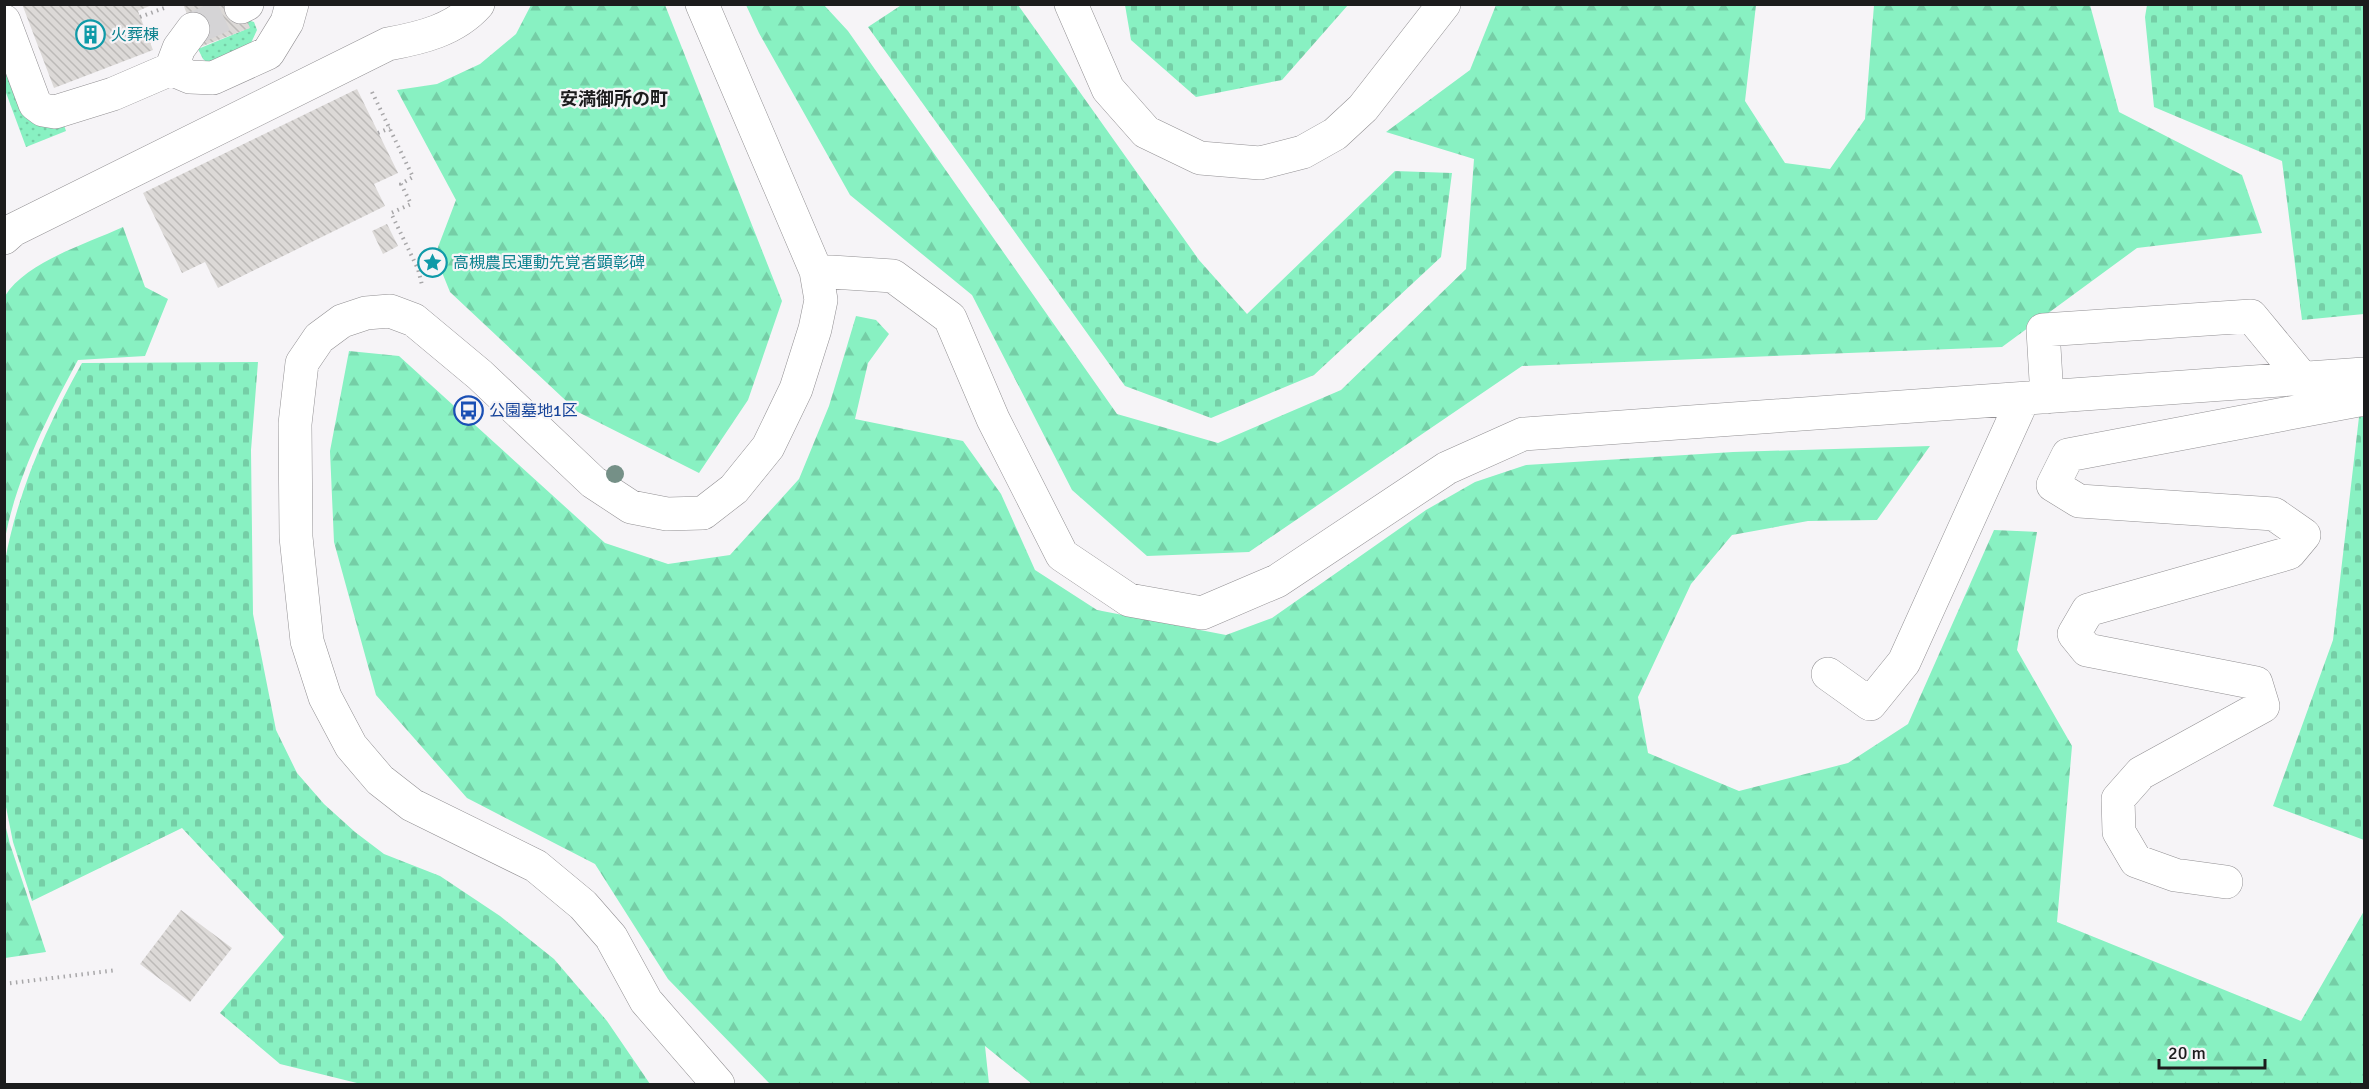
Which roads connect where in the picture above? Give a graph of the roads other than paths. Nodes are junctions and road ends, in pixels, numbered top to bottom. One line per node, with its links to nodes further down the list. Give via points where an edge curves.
1 (292, 4): 8 (street, via 287,22 268,53 213,78 190,77)
2 (478, 4): 9 (street, via 450,27 388,44 13,230)
3 (702, 4): 10 (street)
4 (1071, 4): 5 (street, via 1108,89 1146,132 1200,158 1260,163 1303,152 1335,134 1363,108)
5 (1444, 4)
6 (183, 17): 8 (street, via 179,48)
7 (4, 21): 8 (street, via 35,104 43,110 55,112 112,94)
8 (171, 69)
9 (4, 238)
10 (816, 271): 13 (street, via 893,276 950,318 993,419 1062,555 1129,600 1202,613 1277,581 1447,468 1523,434); 17 (street, via 821,300 795,389 768,447 734,489 704,513 667,514 630,507 593,482 480,375 414,320 390,311 342,321 319,339 302,363 295,424 296,537 307,641 325,697 351,746 380,780 411,805 536,867 583,905 611,937 646,1001)
11 (2364, 375): 12 (street)
12 (2303, 379): 13 (street); 13 (street, via 2251,316 2240,316 2043,330)
13 (2035, 398): 15 (street, via 1904,662 1870,704)
14 (2364, 399): 16 (street, via 2068,455 2053,485 2079,501 2274,514 2304,535 2289,553 2088,610 2074,634 2087,651 2256,683 2263,706 2141,772 2118,799 2120,832 2136,861 2175,875)
15 (1828, 674)
16 (2226, 882)
17 (718, 1084)

